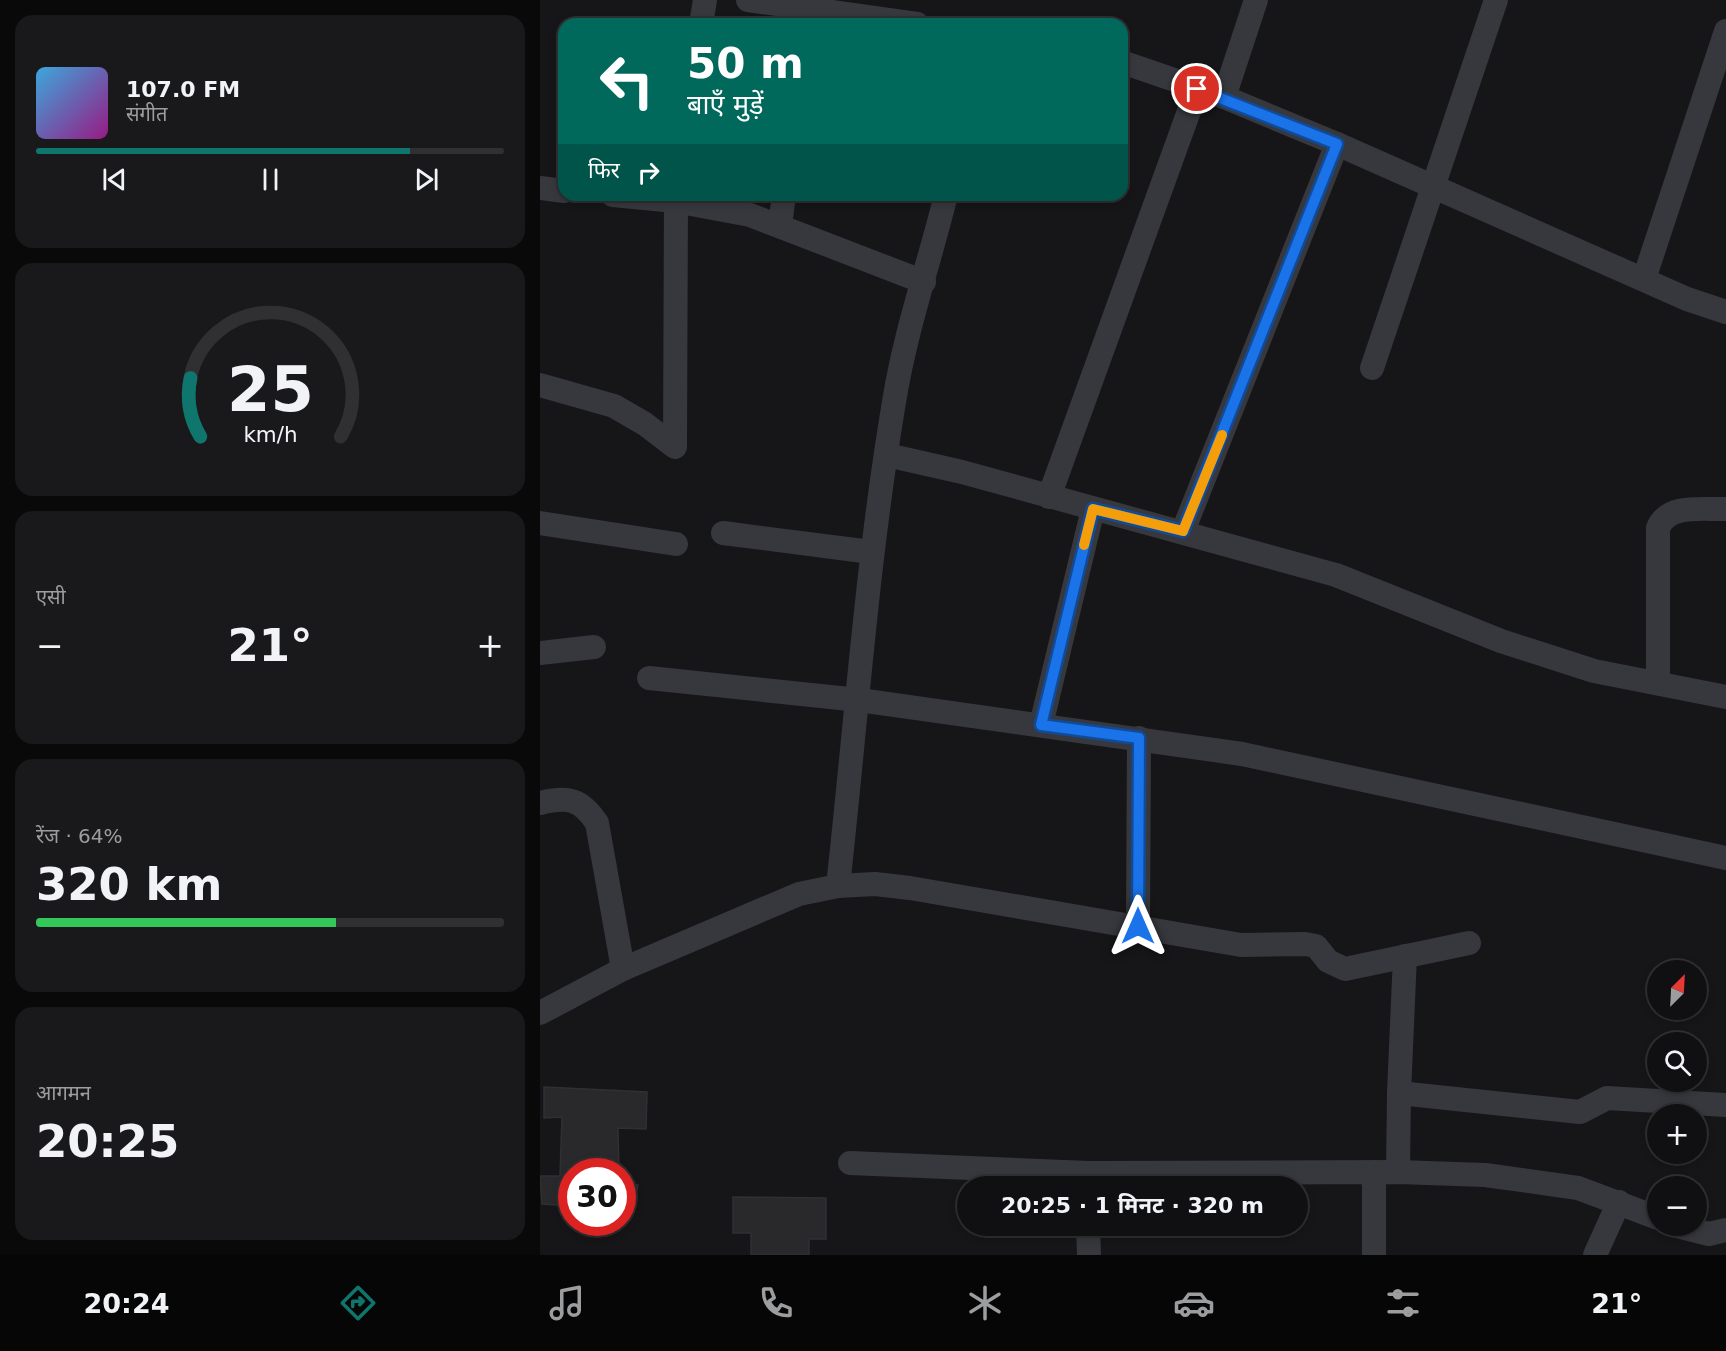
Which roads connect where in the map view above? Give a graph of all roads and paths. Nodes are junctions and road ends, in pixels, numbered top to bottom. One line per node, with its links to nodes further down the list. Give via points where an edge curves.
1 (705, 0): 7 (street)
2 (748, 0): 6 (street)
3 (1256, 0): 12 (street)
4 (1496, 0): 14 (street)
5 (866, 8): 6 (street); 8 (street)
6 (807, 16)
7 (702, 18)
8 (898, 18)
9 (1726, 31): 22 (street)
10 (1128, 64): 11 (street)
11 (1197, 89): 12 (street); 28 (street)
12 (1224, 97): 13 (street)
13 (1337, 144): 14 (street); 32 (street)
14 (1433, 187): 22 (street); 25 (street)
15 (540, 188): 16 (street)
16 (558, 190)
17 (675, 201): 26 (street, via 675,447 614,406)
18 (689, 201): 21 (street)
19 (783, 201): 21 (street)
20 (944, 201): 23 (street)
21 (780, 225): 23 (street)
22 (1644, 279): 24 (street)
23 (924, 282): 27 (street, via 901,366)
24 (1726, 312)
25 (1372, 368)
26 (540, 385)
27 (887, 455): 28 (street); 35 (street)
28 (1049, 497): 29 (street)
29 (1093, 509): 32 (street); 42 (street)
30 (1726, 509): 39 (street, via 1675,511 1661,520)
31 (540, 523): 34 (street)
32 (1183, 531): 39 (street, via 1336,574 1544,656 1594,671)
33 (723, 533): 35 (street)
34 (676, 544)
35 (871, 552): 41 (street)
36 (594, 647): 37 (street)
37 (540, 653)
38 (649, 678): 41 (street)
39 (1658, 683): 40 (street)
40 (1726, 697)
41 (859, 700): 42 (street); 46 (street)
42 (1041, 725): 43 (street)
43 (1139, 738): 45 (street, via 1242,754); 47 (street)
44 (540, 803): 50 (street, via 557,799 575,801 588,808 597,823)
45 (1726, 858)
46 (838, 886): 47 (street, via 887,885); 50 (street, via 799,894)
47 (1138, 926): 49 (street, via 1241,945 1316,946 1328,961 1345,969)
48 (1469, 943): 49 (street)
49 (1406, 956): 52 (street)
50 (623, 969): 51 (street)
51 (540, 1013)
52 (1399, 1093): 53 (street, via 1580,1112 1607,1098); 56 (street)
53 (1726, 1105)
54 (850, 1163): 57 (street)
55 (1374, 1172): 56 (street); 58 (street); 65 (street)
56 (1398, 1172): 59 (street, via 1530,1180 1578,1188)
57 (1032, 1176)
58 (1231, 1176)
59 (1619, 1202): 60 (street); 66 (street)
60 (1647, 1213)
61 (1726, 1230): 62 (street)
62 (1707, 1234)
63 (1088, 1236): 64 (street)
64 (1089, 1255)
65 (1374, 1255)
66 (1595, 1255)

